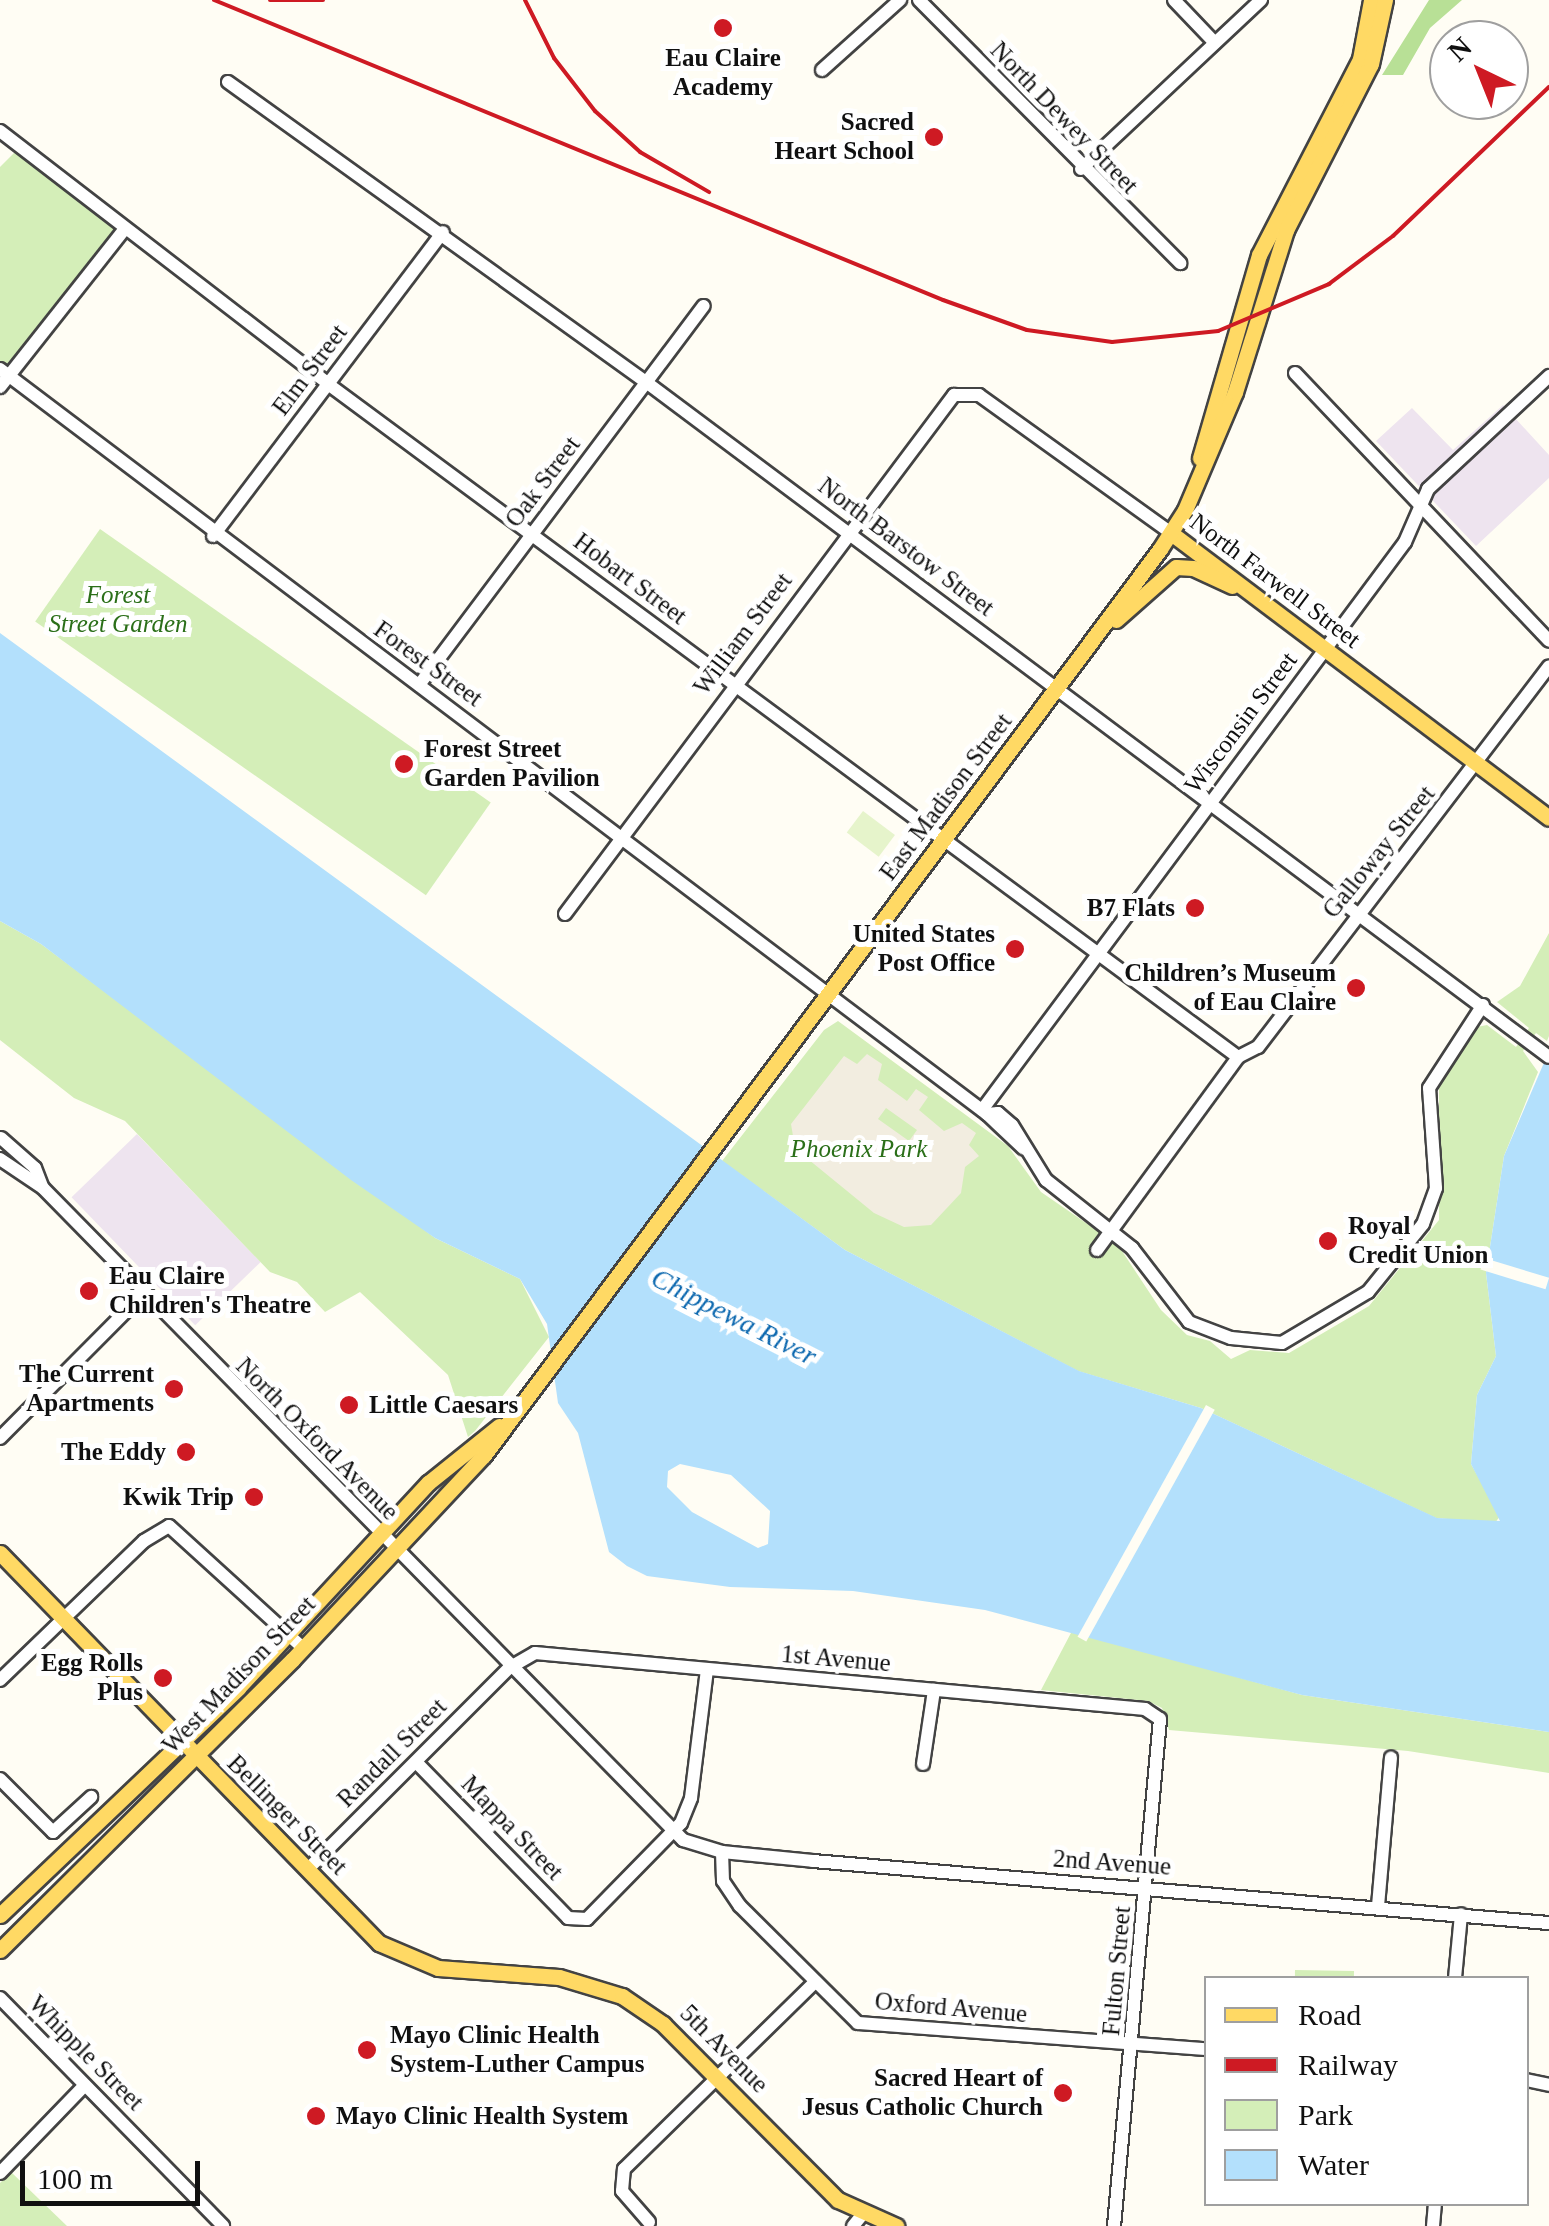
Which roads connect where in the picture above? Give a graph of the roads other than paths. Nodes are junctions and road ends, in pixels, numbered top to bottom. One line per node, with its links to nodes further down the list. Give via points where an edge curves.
1 (900, 0): 10 (street)
2 (919, 0): 13 (street, North Dewey Street)
3 (1174, 0): 9 (street)
4 (1261, 0): 9 (street)
5 (1371, 0): 24 (main road, East Madison Street, via 1360,59 1259,255)
6 (1385, 0): 8 (main road, East Madison Street)
7 (1396, 0): 8 (main road)
8 (1380, 39): 24 (main road, East Madison Street, via 1286,230 1235,392)
9 (1215, 43): 13 (street)
10 (822, 70)
11 (228, 82): 15 (street, North Barstow Street)
12 (0, 130): 14 (street, Hobart Street)
13 (1081, 169): 16 (street, North Dewey Street)
14 (124, 230): 20 (street); 22 (street, Hobart Street)
15 (443, 232): 21 (street, North Barstow Street); 22 (street, Elm Street)
16 (1180, 263)
17 (704, 306): 21 (street, Oak Street)
18 (1295, 373): 25 (street)
19 (1549, 376): 25 (street, Wisconsin Street, via 1428,489)
20 (3, 378): 29 (street, Forest Street)
21 (646, 382): 26 (street, North Barstow Street); 28 (street, Oak Street)
22 (328, 384): 28 (street, Hobart Street); 29 (street, Elm Street)
23 (966, 390): 26 (street, William Street, via 954,395); 27 (street, North Farwell Street)
24 (1187, 505): 27 (main road, East Madison Street)
25 (1422, 506): 32 (street); 33 (street, Wisconsin Street, via 1405,542)
26 (848, 532): 35 (street, William Street); 37 (street, North Barstow Street)
27 (1171, 534): 30 (main road, North Farwell Street); 31 (main road, East Madison Street)
28 (532, 535): 35 (street, Hobart Street); 36 (street, Oak Street)
29 (214, 536): 36 (street, Forest Street)
30 (1238, 584): 31 (main road, via 1229,587 1193,568 1170,569); 33 (main road, North Farwell Street)
31 (1101, 632): 37 (main road, East Madison Street)
32 (1549, 641)
33 (1324, 650): 38 (main road, North Farwell Street); 39 (street, Wisconsin Street)
34 (1549, 668): 38 (street, Galloway Street)
35 (734, 684): 41 (street, William Street); 42 (street, Hobart Street)
36 (419, 685): 41 (street, Forest Street)
37 (1058, 690): 39 (street, North Barstow Street); 42 (main road, East Madison Street)
38 (1476, 764): 40 (main road, North Farwell Street); 44 (street, Galloway Street)
39 (1210, 801): 44 (street, North Barstow Street); 45 (street, Wisconsin Street)
40 (1549, 818)
41 (621, 838): 43 (street, William Street); 46 (street, Forest Street)
42 (944, 840): 45 (street, Hobart Street); 46 (main road, East Madison Street)
43 (565, 914)
44 (1359, 914): 47 (street, North Barstow Street); 49 (street, Galloway Street, via 1258,1048)
45 (1098, 954): 49 (street, Hobart Street); 50 (street, Wisconsin Street)
46 (828, 996): 50 (street, Forest Street); 57 (main road, East Madison Street)
47 (1484, 1006): 48 (street, North Barstow Street); 55 (street, Forest Street, via 1429,1088 1436,1188 1424,1224 1368,1292 1308,1332 1271,1344 1198,1328)
48 (1545, 1055)
49 (1238, 1057): 55 (street, Galloway Street)
50 (984, 1112): 55 (street, Forest Street, via 1012,1125 1046,1180)
51 (0, 1137): 52 (street); 54 (street, North Oxford Avenue, via 35,1168)
52 (0, 1148)
53 (0, 1159): 54 (street, North Oxford Avenue)
54 (44, 1188): 58 (street, North Oxford Avenue)
55 (1112, 1230): 56 (street, Galloway Street)
56 (1096, 1250)
57 (630, 1258): 59 (main road, West Madison Street)
58 (142, 1295): 60 (street); 61 (street, North Oxford Avenue)
59 (502, 1424): 61 (main road, West Madison Street, via 448,1464); 62 (main road, West Madison Street, via 484,1455)
60 (0, 1438)
61 (380, 1534): 62 (street, North Oxford Avenue); 65 (main road, West Madison Street)
62 (394, 1547): 66 (main road, West Madison Street); 67 (street)
63 (0, 1554): 64 (main road, Bellinger Street)
64 (63, 1619): 65 (street, via 144,1541 169,1526); 69 (street); 72 (main road, Bellinger Street)
65 (290, 1631): 66 (street); 72 (main road, West Madison Street)
66 (303, 1648): 73 (main road, West Madison Street)
67 (509, 1668): 68 (street, 1st Avenue, via 535,1653); 75 (street, Randall Street); 79 (street)
68 (707, 1670): 70 (street, 1st Avenue); 79 (street, via 691,1798)
69 (0, 1680)
70 (934, 1690): 71 (street, 1st Avenue, via 1145,1708); 76 (street)
71 (1160, 1719): 82 (street, Fulton Street)
72 (179, 1744): 73 (main road, Bellinger Street); 84 (main road, West Madison Street)
73 (194, 1758): 81 (main road, Bellinger Street); 87 (main road, West Madison Street)
74 (1390, 1758): 83 (street)
75 (416, 1762): 79 (street, Mappa Street, via 579,1922); 81 (street, Randall Street)
76 (923, 1764)
77 (0, 1779): 78 (street, via 52,1832)
78 (91, 1797)
79 (675, 1835): 80 (street, 2nd Avenue)
80 (722, 1852): 82 (street, 2nd Avenue); 90 (street, Oxford Avenue, via 728,1890)
81 (307, 1870): 88 (main road, Bellinger Street, via 379,1943 406,1957 456,1971)
82 (1146, 1888): 83 (street, 2nd Avenue); 92 (street, Fulton Street)
83 (1378, 1906): 85 (street, 2nd Avenue)
84 (0, 1914)
85 (1462, 1914): 86 (street, 2nd Avenue); 89 (street)
86 (1549, 1923)
87 (0, 1950)
88 (545, 1975): 94 (main road, 5th Avenue, via 604,1987 644,2008)
89 (1456, 1976)
90 (814, 1982): 92 (street, Oxford Avenue, via 848,2017 870,2026); 94 (street)
91 (0, 1998): 95 (street, Whipple Street)
92 (1133, 2044): 93 (street, Oxford Avenue); 101 (street, Fulton Street)
93 (1204, 2049)
94 (716, 2076): 97 (main road, 5th Avenue); 98 (street, via 626,2166 620,2183)
95 (85, 2085): 96 (street); 99 (street, Whipple Street)
96 (0, 2172)
97 (857, 2221): 100 (main road, 5th Avenue)
98 (650, 2222)
99 (223, 2226)
100 (896, 2226)
101 (1114, 2226)

